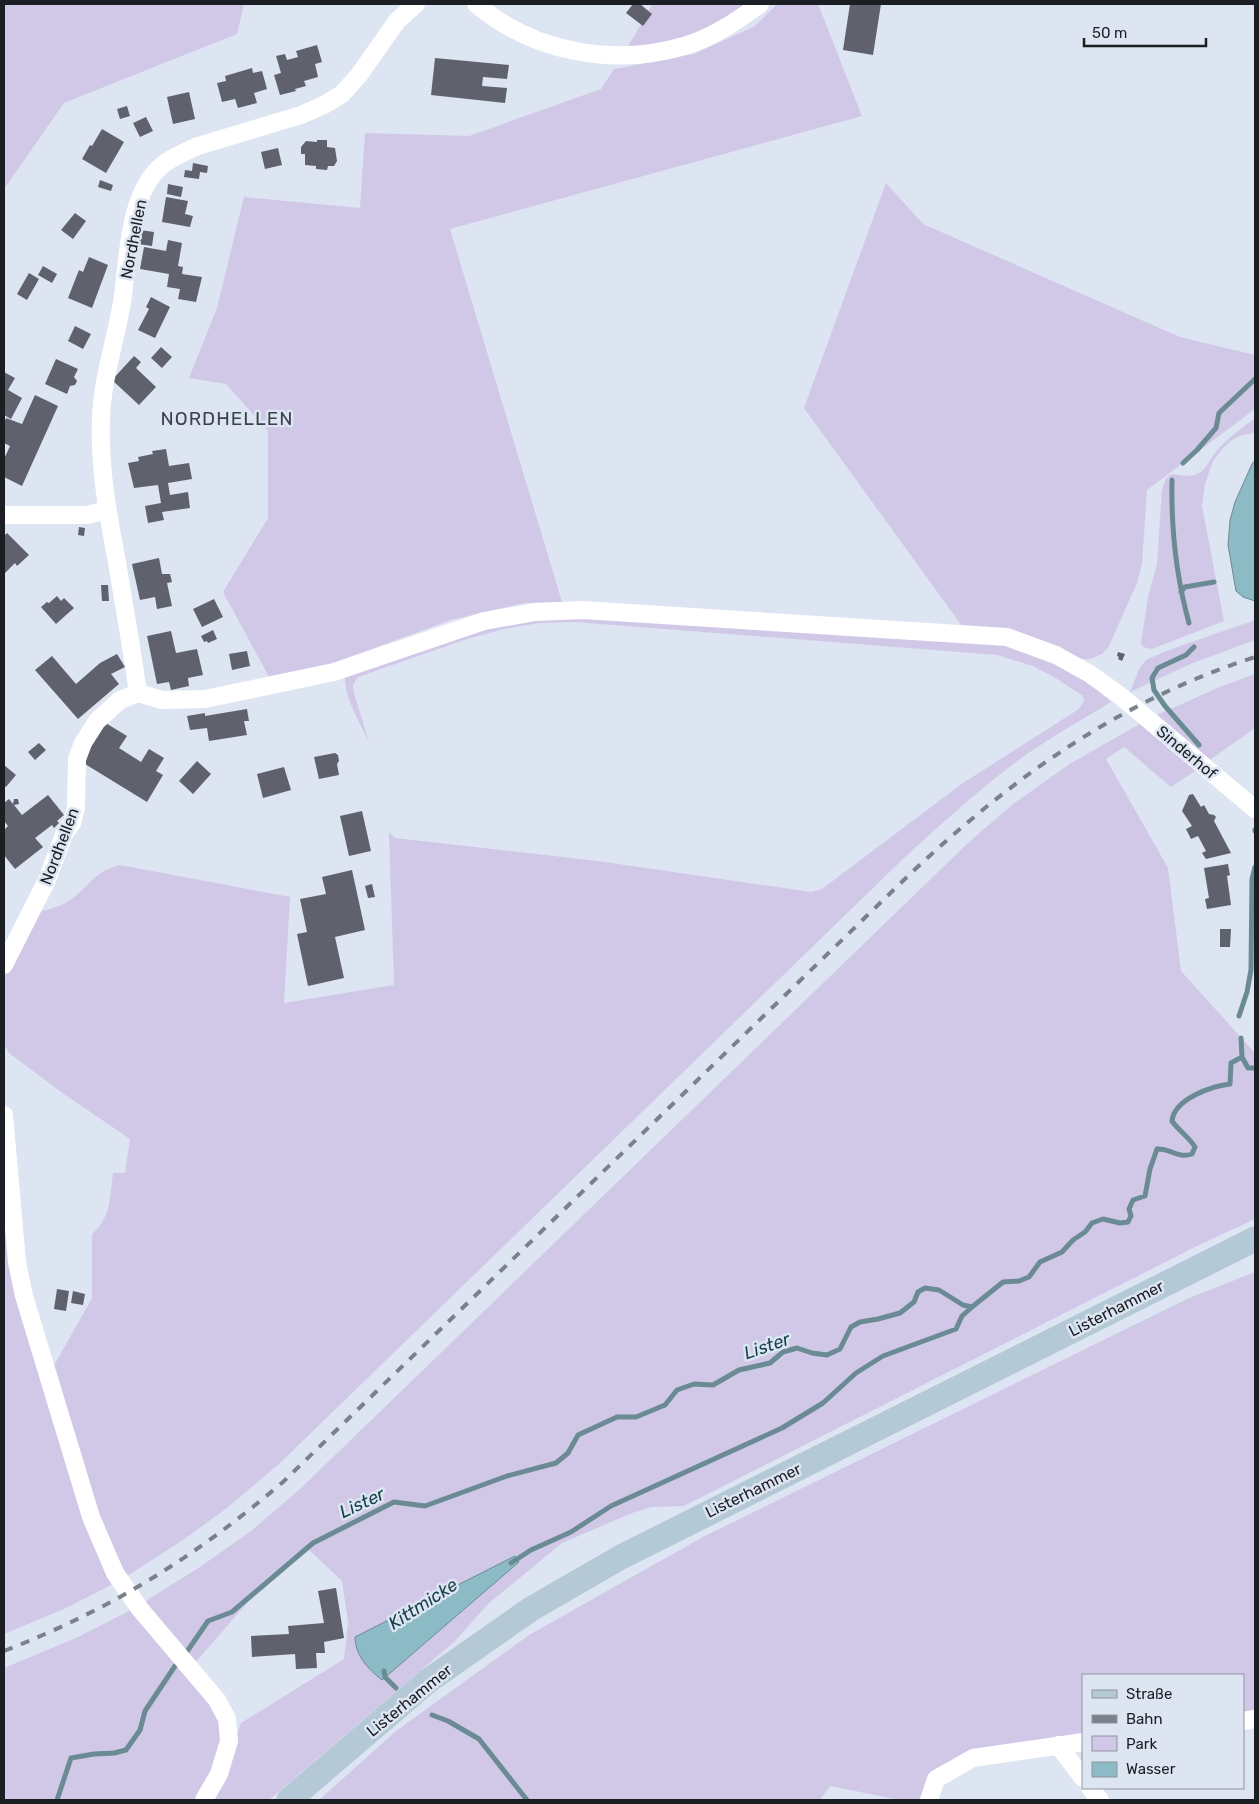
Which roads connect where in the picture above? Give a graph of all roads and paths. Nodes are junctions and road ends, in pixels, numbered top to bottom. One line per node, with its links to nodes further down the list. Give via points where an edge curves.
1 (416, 4): 4 (street, Nordhellen, via 397,21 360,75 336,98 301,115 198,146 164,164 149,179 140,195 134,220 118,328 102,397 100,450)
2 (476, 4): 3 (street, via 538,41 567,50 627,55 685,46 713,34)
3 (760, 4)
4 (107, 510): 5 (street, via 86,515); 6 (street, Nordhellen)
5 (4, 515)
6 (138, 693): 7 (street, Sinderhof, via 162,700 205,698 334,672 484,621 535,612 583,610 1008,638 1056,656 1090,674); 8 (street, Nordhellen, via 120,700 97,721 83,743 77,758 76,807 72,823)
7 (1255, 809)
8 (5, 961)
9 (4, 1116): 15 (street, via 17,1262 24,1296 91,1517 115,1573 140,1609 217,1700 227,1719 229,1741 219,1774)
10 (1255, 1239): 16 (main road, Listerhammer, via 604,1567 531,1610 428,1681)
11 (1082, 1742): 12 (street)
12 (1058, 1745): 13 (street); 17 (street, via 974,1758 936,1779)
13 (1082, 1777)
14 (1091, 1789): 18 (street)
15 (204, 1800)
16 (289, 1800)
17 (929, 1800)
18 (1100, 1800)

